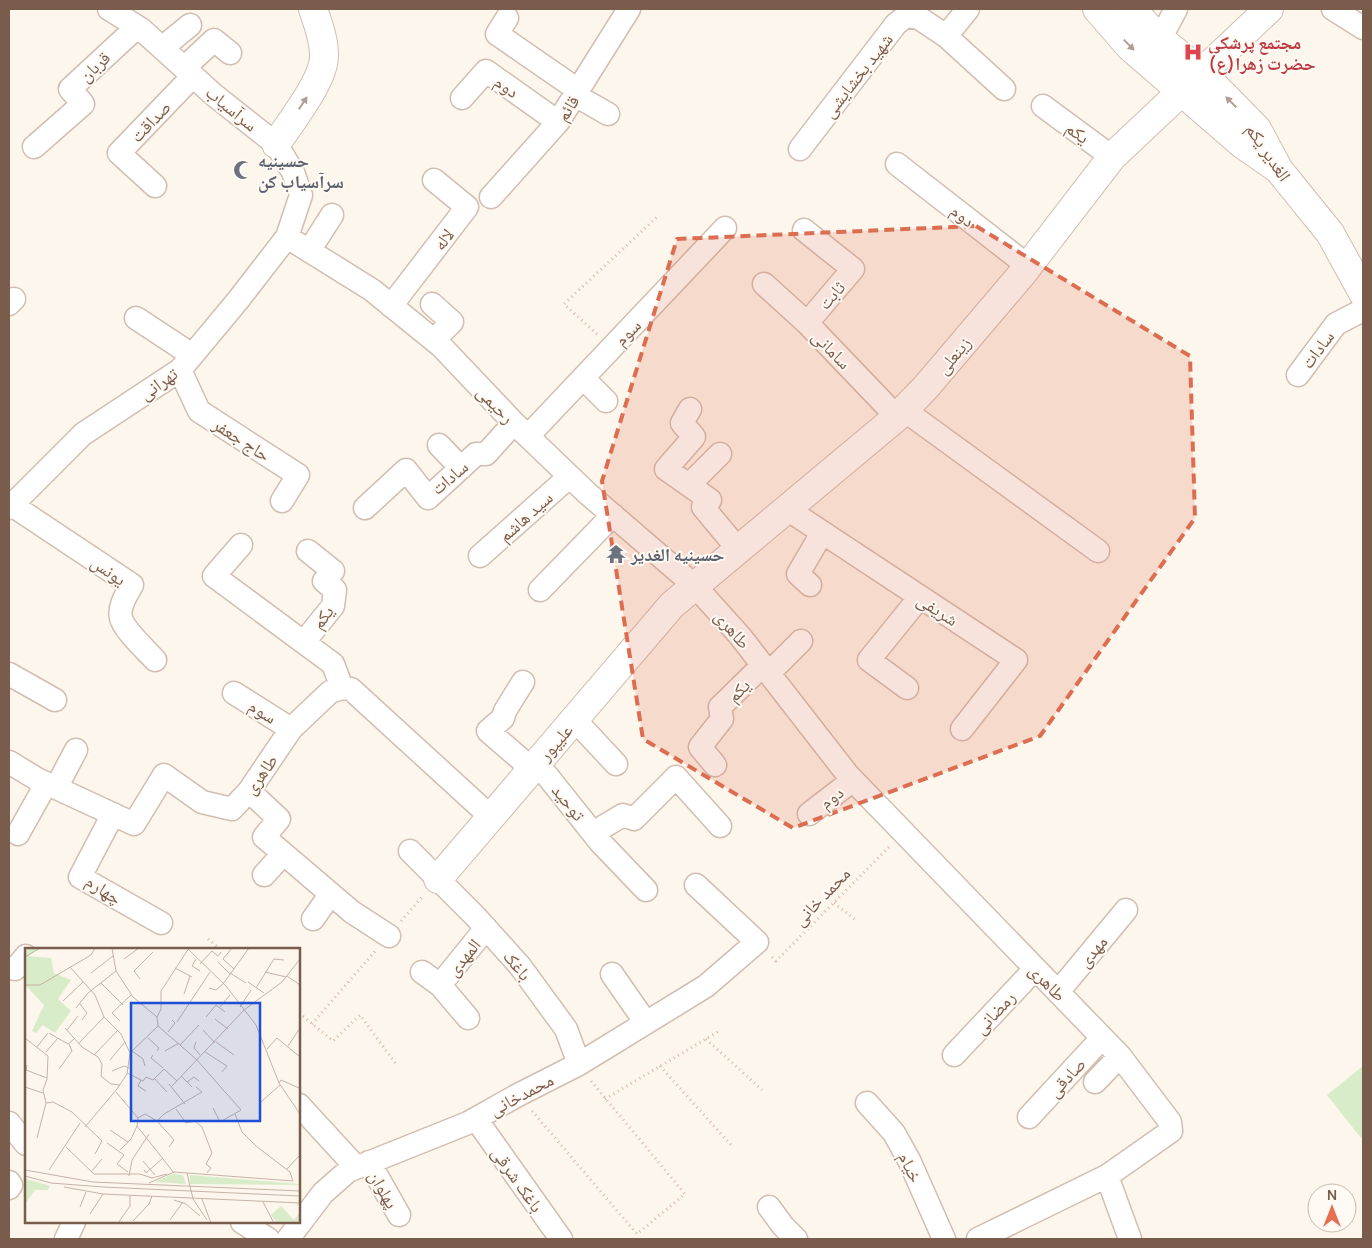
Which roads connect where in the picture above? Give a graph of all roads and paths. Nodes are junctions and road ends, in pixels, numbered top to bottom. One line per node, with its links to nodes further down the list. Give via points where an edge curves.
1 (109, 9): 12 (street, سرآسیاب)
2 (313, 9): 27 (street, one-way to 2, via 320,74 324,56 321,32)
3 (629, 9): 21 (street, قائم)
4 (968, 9): 14 (street)
5 (1097, 9): 22 (street, one-way to 22, via 1130,47)
6 (1131, 9): 15 (street, الغدیر یکم)
7 (1176, 9): 15 (street)
8 (1269, 9): 19 (street, زینعلی)
9 (1333, 9): 13 (street)
10 (507, 18): 21 (street, via 497,34)
11 (190, 25): 16 (street)
12 (137, 27): 16 (street, سرآسیاب); 28 (street, قربان, via 70,89 83,104)
13 (1363, 28)
14 (946, 36): 20 (street, شهید بخشایشی); 29 (street, شهید بخشایشی, via 919,18 906,16 896,24)
15 (1160, 39): 19 (street, الغدیر یکم)
16 (162, 48): 18 (street, سرآسیاب)
17 (230, 53): 18 (street, via 214,40)
18 (188, 72): 27 (street, سرآسیاب); 34 (street, صداقت, via 120,153)
19 (1201, 72): 22 (street, زینعلی); 32 (street, الغدیر یکم, one-way to 19, via 1257,129)
20 (1004, 89)
21 (577, 92): 25 (street); 26 (street, قائم)
22 (1181, 92): 30 (street, زینعلی); 32 (street, via 1242,144)
23 (462, 98): 26 (street, دوم, via 486,71)
24 (1043, 106): 30 (street, یکم)
25 (608, 114)
26 (558, 122): 35 (street, قائم)
27 (276, 144): 40 (street, سرآسیاب, via 293,172 301,195)
28 (34, 147)
29 (800, 148)
30 (1112, 157): 42 (street, زینعلی)
31 (898, 164): 42 (street, دوم)
32 (1279, 170): 44 (street, الغدیر یکم, via 1330,233)
33 (434, 180): 46 (street, لاله, via 468,207)
34 (155, 186)
35 (492, 197)
36 (332, 215): 41 (street)
37 (658, 217): 51 (path, via 564,304)
38 (725, 228): 51 (street, سوم)
39 (804, 230): 49 (street, ثابت, via 854,269)
40 (287, 237): 41 (street, رحیمی); 52 (street, تهرانی)
41 (309, 251): 46 (street, رحیمی, via 372,290)
42 (1028, 266): 57 (street, زینعلی)
43 (764, 284): 49 (street, سامانی)
44 (1363, 293)
45 (432, 304): 50 (street, via 452,322)
46 (391, 306): 50 (street, رحیمی)
47 (1363, 310): 53 (street, سادات, via 1336,324)
48 (136, 318): 52 (street)
49 (807, 323): 57 (street, سامانی)
50 (434, 340): 58 (street, رحیمی)
51 (612, 347): 54 (street, سوم)
52 (186, 363): 64 (street, حاج جعفر, via 199,411 298,475); 65 (street, تهرانی, via 83,434)
53 (1298, 375)
54 (583, 378): 55 (street); 58 (street, سوم)
55 (606, 401)
56 (690, 409): 63 (street, via 682,423 694,437 666,468)
57 (901, 413): 67 (street, زینعلی); 73 (street, سامانی)
58 (521, 430): 61 (street, سادات, via 486,454 476,454); 62 (street, رحیمی)
59 (438, 445): 61 (street)
60 (720, 454): 63 (street)
61 (461, 468): 66 (street, سادات, via 428,498 406,470)
62 (569, 477): 68 (street, رحیمی); 74 (street, سید هاشم)
63 (688, 485): 71 (street, via 710,500 703,507)
64 (282, 502)
65 (10, 507): 82 (street, یونس, via 132,585 122,603 120,617)
66 (365, 508)
67 (787, 509): 69 (street, شریفی); 71 (street, زینعلی)
68 (613, 515): 76 (street, رحیمی); 77 (street)
69 (822, 532): 75 (street, via 798,574); 78 (street, شریفی)
70 (242, 545): 81 (street, via 214,576)
71 (738, 549): 76 (street, زینعلی)
72 (308, 551): 81 (street, یکم, via 333,571 324,581 335,590 333,606)
73 (1098, 551)
74 (480, 556)
75 (810, 585)
76 (695, 586): 79 (street, زینعلی); 83 (street, طاهری)
77 (540, 590)
78 (920, 597): 87 (street, via 869,660); 92 (street, شریفی, via 1016,660)
79 (672, 605): 90 (street, علیپور)
80 (800, 641): 83 (street)
81 (304, 642): 86 (street, via 333,664)
82 (155, 660)
83 (766, 669): 96 (street, یکم, via 720,707 722,719 700,747); 98 (street, طاهری)
84 (9, 674): 89 (street)
85 (523, 682): 97 (street, توحید, via 503,718 488,731)
86 (342, 688): 91 (street, طاهری, via 330,692); 103 (street, via 350,689)
87 (907, 688)
88 (234, 693): 91 (street, سوم)
89 (55, 700)
90 (574, 719): 95 (street); 97 (street, علیپور)
91 (291, 729): 100 (street, طاهری)
92 (962, 729)
93 (76, 750): 99 (street)
94 (9, 762): 99 (street, طاهری)
95 (616, 764)
96 (715, 765)
97 (534, 766): 103 (street, علیپور); 107 (street, توحید)
98 (853, 780): 102 (street, دوم); 105 (street, طاهری)
99 (51, 786): 101 (street, طاهری); 106 (street)
100 (248, 791): 101 (street, طاهری, via 232,809 202,802 164,775 134,824); 109 (street, via 279,819 264,837)
101 (113, 814): 119 (street, چهارم, via 80,877)
102 (810, 814)
103 (491, 817): 111 (street, علیپور)
104 (720, 826): 107 (street, via 676,777 634,819 624,815)
105 (904, 831): 115 (path, محمد خانی); 125 (street, طاهری)
106 (18, 834)
107 (597, 838): 113 (street, توحید)
108 (410, 851): 111 (street, باغک)
109 (283, 854): 110 (street); 114 (street)
110 (264, 874)
111 (438, 879): 120 (street, باغک)
112 (696, 885): 123 (street)
113 (646, 890)
114 (330, 895): 117 (street); 121 (street)
115 (834, 903): 118 (path); 123 (path, محمد خانی, via 776,962)
116 (1126, 910): 127 (street, مهدی)
117 (313, 919)
118 (857, 921)
119 (160, 923)
120 (486, 928): 129 (street, المهدی, via 431,978); 137 (street, باغک, via 520,966 566,1029)
121 (389, 936)
122 (208, 940): 124 (path)
123 (757, 942): 130 (street, محمدخانی, via 706,986)
124 (219, 948)
125 (1035, 969): 127 (street, طاهری); 134 (street, رمضانی)
126 (612, 974): 130 (street)
127 (1058, 992): 132 (street, طاهری)
128 (300, 1014): 136 (path, via 333,1041 360,1016)
129 (468, 1018)
130 (646, 1023): 137 (street, محمدخانی)
131 (721, 1030): 133 (path)
132 (1102, 1038): 135 (street, طاهری); 145 (street, صادقی)
133 (706, 1039): 138 (path); 140 (path)
134 (954, 1054)
135 (1120, 1056): 139 (street); 149 (street, طاهری, via 1170,1122 1171,1131)
136 (396, 1064)
137 (579, 1064): 141 (street, محمدخانی); 142 (path)
138 (660, 1066): 142 (path); 147 (path)
139 (1094, 1082)
140 (762, 1090)
141 (518, 1095): 142 (path, via 637,1234 685,1194); 146 (street, محمدخانی)
142 (605, 1098)
143 (867, 1103): 161 (street, خیام, via 894,1133)
144 (300, 1106): 148 (street, پهلوان)
145 (1029, 1117)
146 (476, 1118): 148 (street, محمدخانی); 156 (street, باغک شرقی)
147 (731, 1145)
148 (363, 1165): 153 (street, پهلوان); 159 (street, محمدخانی, via 348,1171 323,1193)
149 (1107, 1176): 162 (street, طاهری); 163 (street)
150 (9, 1182): 151 (street)
151 (9, 1188)
152 (769, 1207): 160 (street)
153 (399, 1215)
154 (74, 1223): 157 (street)
155 (244, 1223): 158 (street)
156 (550, 1235)
157 (66, 1239)
158 (268, 1239)
159 (288, 1239)
160 (796, 1239)
161 (944, 1239)
162 (978, 1239)
163 (1130, 1239)

